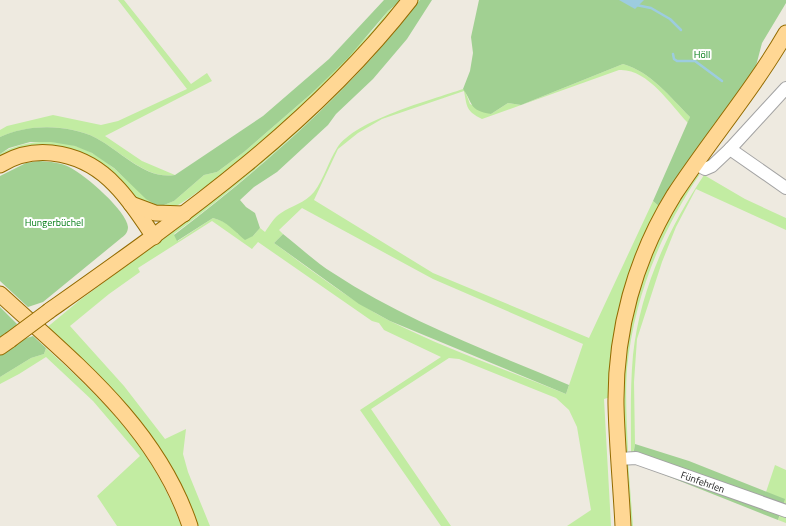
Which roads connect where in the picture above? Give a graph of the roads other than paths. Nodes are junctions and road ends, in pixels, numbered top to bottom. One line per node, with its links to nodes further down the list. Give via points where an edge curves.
1 (410, 0): 9 (main road, via 371,48 316,104 245,168)
2 (782, 40): 5 (main road, via 768,64)
3 (786, 88): 4 (street)
4 (730, 149): 5 (street, via 712,166 705,169); 7 (street)
5 (696, 164): 13 (main road, via 651,237 636,274 626,310 616,382)
6 (0, 165): 8 (main road, via 31,154 71,156 106,176)
7 (786, 188)
8 (131, 204): 9 (main road, via 155,213); 10 (main road)
9 (184, 214): 10 (main road)
10 (154, 237): 12 (main road, bridge)
11 (0, 294): 15 (main road, via 103,389 136,426 165,469 180,498)
12 (5, 343)
13 (619, 459): 14 (street, Fünfehrlen, via 636,458); 16 (main road)
14 (786, 511)
15 (190, 526)
16 (623, 526)

